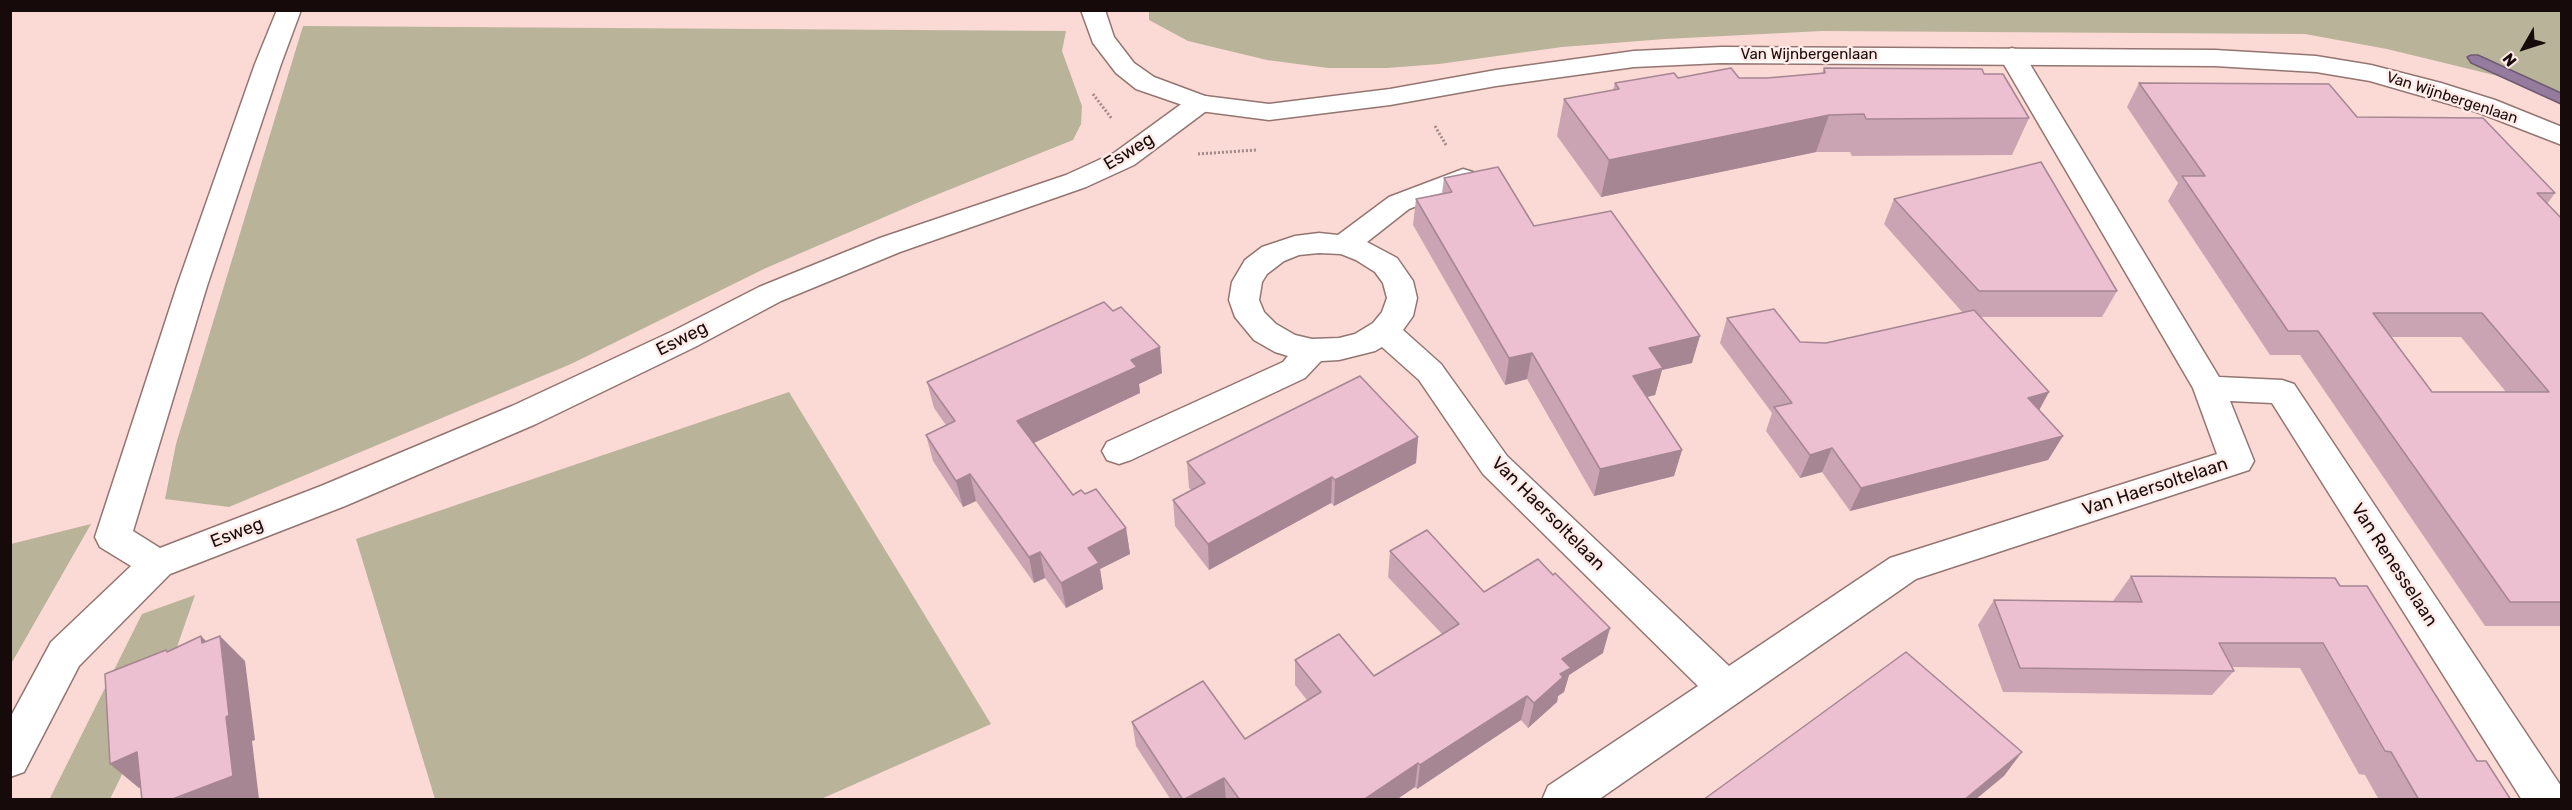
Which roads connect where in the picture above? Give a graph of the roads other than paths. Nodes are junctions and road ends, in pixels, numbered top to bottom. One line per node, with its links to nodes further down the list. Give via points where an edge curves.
1 (289, 10): 12 (street, via 192,286 113,537)
2 (1093, 10): 4 (street, Van Wijnbergenlaan, via 1102,38 1125,68 1145,82)
3 (2012, 56): 4 (street, Van Wijnbergenlaan, via 1721,55 1634,59 1269,112); 5 (street, Van Wijnbergenlaan, via 2215,58 2316,64 2432,88); 10 (street, Van Haersoltelaan)
4 (1200, 104): 12 (street, Esweg, via 1124,159 1076,181 890,245 770,294 524,415 333,496)
5 (2562, 137)
6 (1463, 177): 7 (street, via 1399,203)
7 (1344, 245): 8 (street, via 1377,259 1398,281 1402,298 1397,316); 9 (street, via 1295,246 1273,254 1256,267 1247,282 1244,300 1251,317 1265,332 1286,344)
8 (1384, 331): 9 (street, via 1355,345); 13 (street, Van Haersoltelaan, via 1430,372 1496,465)
9 (1312, 350): 11 (street, via 1294,370)
10 (2209, 388): 13 (street, Van Haersoltelaan, via 2237,461 1903,568); 16 (street, Van Renesselaan, via 2282,392)
11 (1119, 451)
12 (157, 564): 14 (street, Esweg, via 65,654)
13 (1725, 687): 15 (street, Van Haersoltelaan)
14 (10, 759)
15 (1563, 800)
16 (2546, 800)

